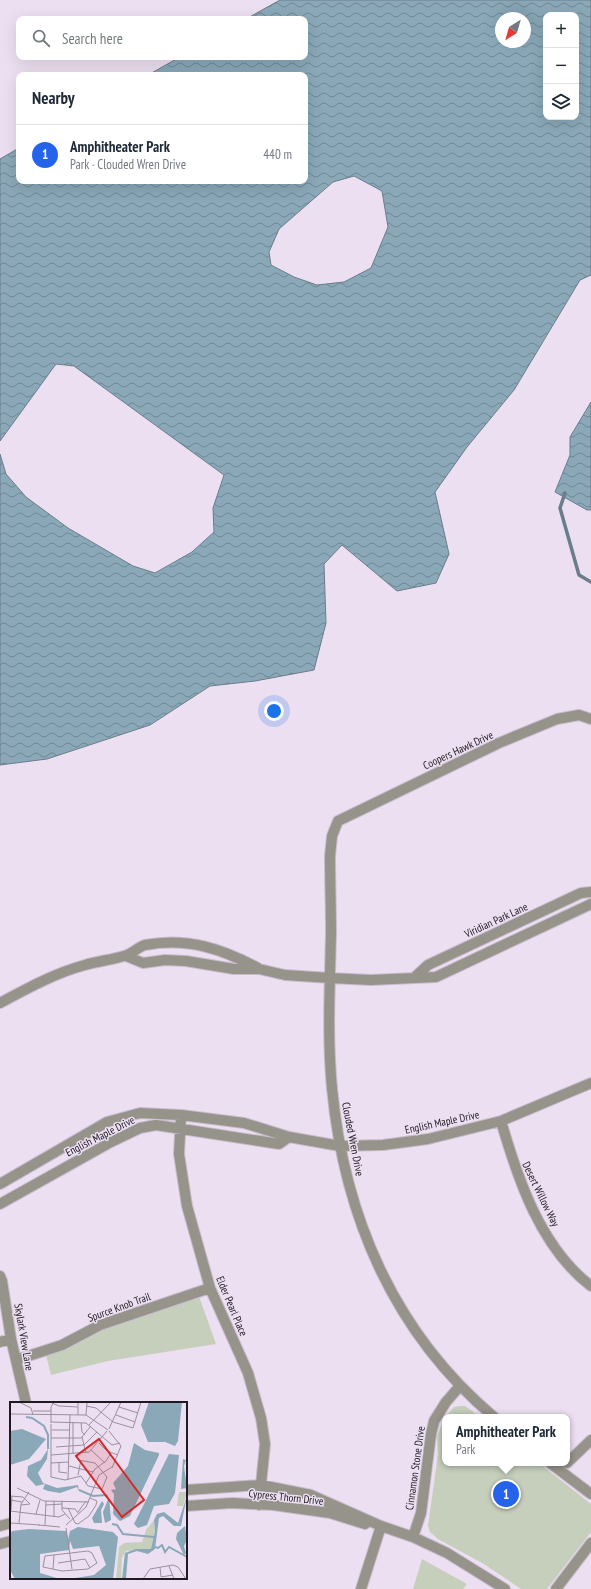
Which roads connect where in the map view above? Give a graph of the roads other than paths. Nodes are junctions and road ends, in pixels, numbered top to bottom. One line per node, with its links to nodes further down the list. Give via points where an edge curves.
1 (591, 719): 2 (street, Coopers Hawk Drive, via 579,715 557,719 499,743)
2 (338, 821): 8 (street, Clouded Wren Drive, via 332,836 330,856)
3 (591, 892): 7 (street, Viridian Park Lane, via 581,893 428,965)
4 (591, 904): 7 (street, via 436,977)
5 (126, 956): 6 (street, via 143,963 164,960 186,961 234,969); 6 (street, via 143,946 186,943 209,946 232,954); 9 (street, via 62,972)
6 (259, 969): 8 (street, via 285,975)
7 (415, 977): 8 (street, via 392,980)
8 (330, 978): 15 (street, Clouded Wren Drive, via 332,1089)
9 (0, 1003)
10 (591, 1083): 12 (street, English Maple Drive)
11 (181, 1115): 13 (street, Elder Pearl Place); 14 (street, English Maple Drive, via 244,1123); 16 (street, English Maple Drive, via 140,1113 107,1122)
12 (501, 1121): 15 (street, English Maple Drive, via 428,1139 383,1145); 19 (street, Desert Willow Way, via 513,1161 541,1225 571,1267)
13 (180, 1128): 14 (street, English Maple Drive, via 261,1143 279,1144); 17 (street, English Maple Drive, via 140,1128); 20 (street, Elder Pearl Place, via 179,1154 187,1206)
14 (289, 1137): 15 (street, English Maple Drive)
15 (340, 1146): 24 (street, Clouded Wren Drive, via 357,1214 378,1265 415,1332)
16 (0, 1184)
17 (0, 1204)
18 (0, 1276): 21 (street, Skylark View Lane)
19 (591, 1286)
20 (210, 1288): 23 (street, Spurce Knob Trail, via 100,1324 62,1345); 30 (street, Elder Pearl Place, via 248,1373 261,1418 265,1444)
21 (11, 1339): 22 (street); 23 (street, Skylark View Lane)
22 (0, 1342)
23 (16, 1360): 25 (street, Skylark View Lane)
24 (459, 1387): 26 (street, Clouded Wren Drive); 38 (street, Cinnamon Stone Drive, via 434,1421 430,1434 421,1513)
25 (26, 1402)
26 (490, 1414)
27 (591, 1440): 28 (street)
28 (570, 1459)
29 (565, 1466): 32 (street)
30 (261, 1485): 31 (street, Cypress Thorn Drive); 33 (street, Elder Pearl Place); 37 (street, Cypress Thorn Drive, via 311,1495)
31 (187, 1490)
32 (591, 1494)
33 (259, 1505): 34 (street, Cypress Thorn Drive, via 232,1503); 37 (street, Cypress Thorn Drive, via 330,1514 362,1524)
34 (187, 1506)
35 (10, 1523): 36 (street)
36 (0, 1526)
37 (381, 1526): 38 (street, Cypress Thorn Drive); 42 (street)
38 (413, 1537): 43 (street, Cypress Thorn Drive, via 447,1553)
39 (10, 1542): 40 (street)
40 (0, 1544)
41 (591, 1544): 44 (street)
42 (361, 1589)
43 (505, 1589)
44 (556, 1589)

